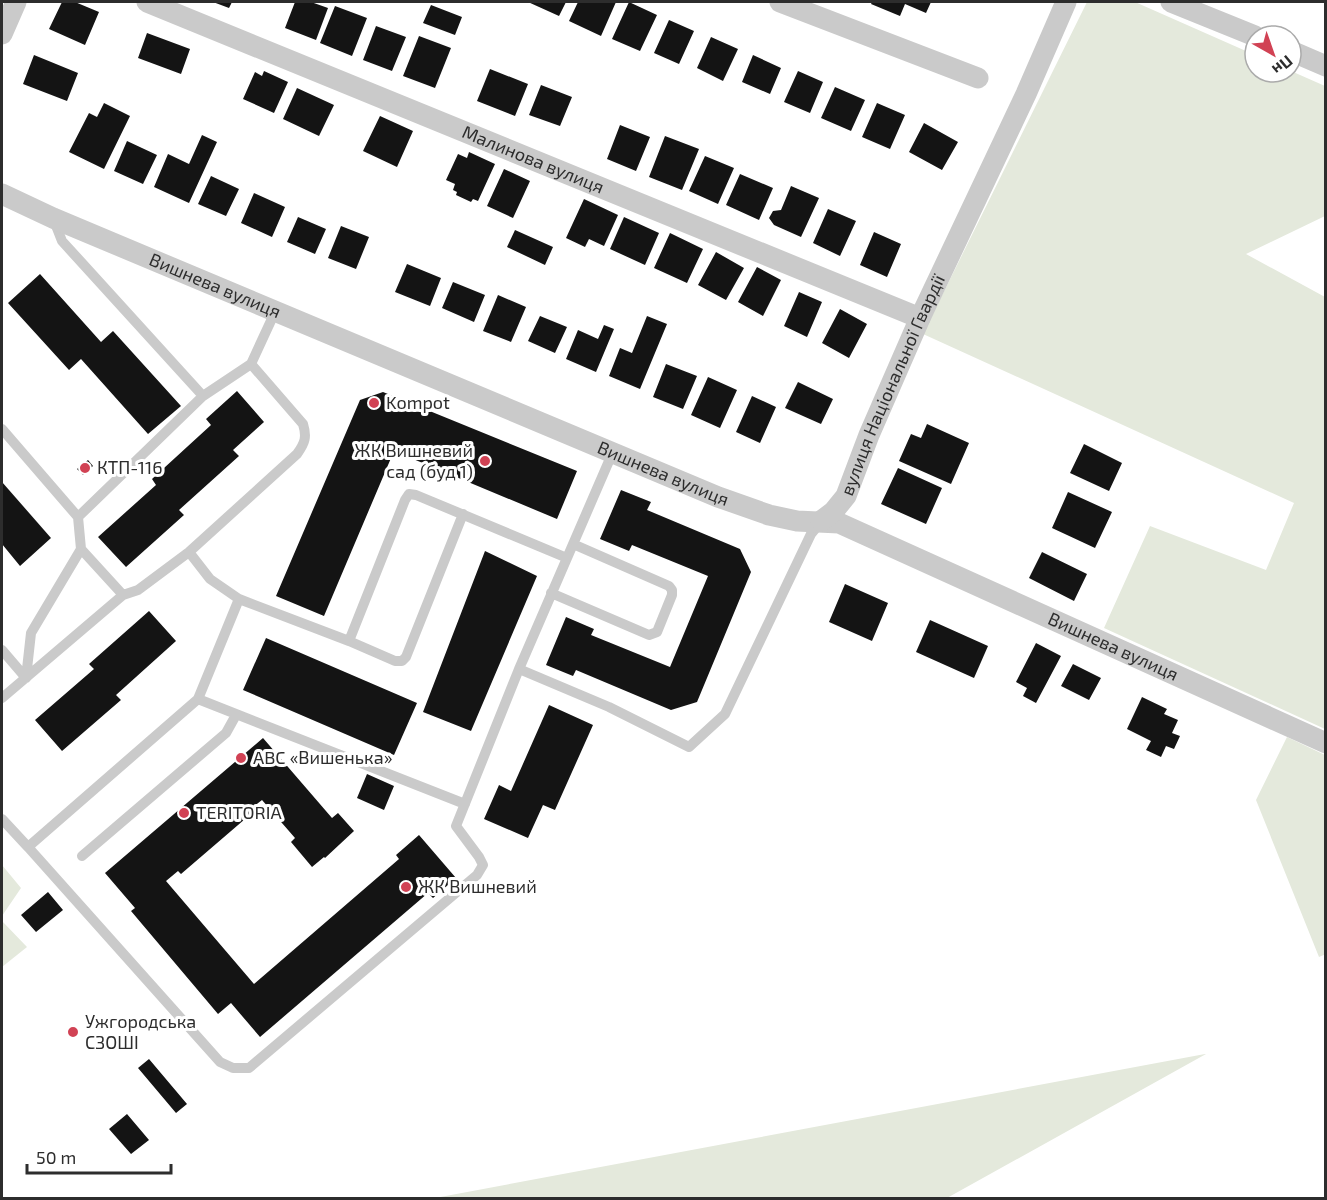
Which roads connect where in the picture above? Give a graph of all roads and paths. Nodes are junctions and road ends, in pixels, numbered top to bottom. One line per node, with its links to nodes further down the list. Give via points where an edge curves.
1 (16, 2): 7 (street)
2 (147, 2): 14 (street, Малинова вулиця)
3 (780, 2): 10 (street)
4 (1066, 2): 14 (street, вулиця Національної Гвардії)
5 (1171, 2): 6 (street)
6 (1243, 31)
7 (2, 34)
8 (1303, 56): 9 (street)
9 (1326, 66)
10 (978, 78)
11 (2, 194): 12 (street, Вишнева вулиця)
12 (52, 218): 13 (street, Вишнева вулиця); 16 (lane, via 62,241)
13 (275, 312): 15 (lane); 18 (street, Вишнева вулиця)
14 (920, 318): 21 (street, вулиця Національної Гвардії, via 846,496)
15 (251, 364): 16 (lane); 24 (lane, via 303,424 304,444)
16 (203, 396): 20 (lane)
17 (2, 429): 20 (lane)
18 (612, 454): 21 (street, Вишнева вулиця, via 768,515); 22 (lane)
19 (463, 514): 25 (lane); 29 (lane, via 410,494); 29 (lane, via 406,657 395,661)
20 (78, 517): 23 (lane)
21 (821, 521): 31 (lane, вулиця Національної Гвардії, via 811,534 725,714 689,747); 36 (street, Вишнева вулиця, via 839,523 865,534)
22 (573, 544): 25 (lane); 26 (lane, via 669,586 672,595 657,632 649,635)
23 (81, 549): 27 (lane); 32 (lane, via 31,633)
24 (189, 552): 27 (lane, via 138,590); 28 (lane, via 210,579)
25 (567, 558): 26 (lane)
26 (551, 593): 31 (lane)
27 (123, 595): 32 (lane)
28 (239, 599): 29 (lane); 34 (lane)
29 (349, 641)
30 (2, 650): 32 (lane)
31 (519, 669): 37 (lane)
32 (26, 678): 33 (lane)
33 (2, 698)
34 (198, 699): 35 (lane); 39 (lane)
35 (236, 715): 37 (lane); 40 (lane, via 226,733)
36 (1326, 743)
37 (465, 804): 39 (lane, via 456,826 483,865 477,875 249,1068 233,1068 220,1062)
38 (2, 819): 39 (lane)
39 (28, 847)
40 (82, 856)

